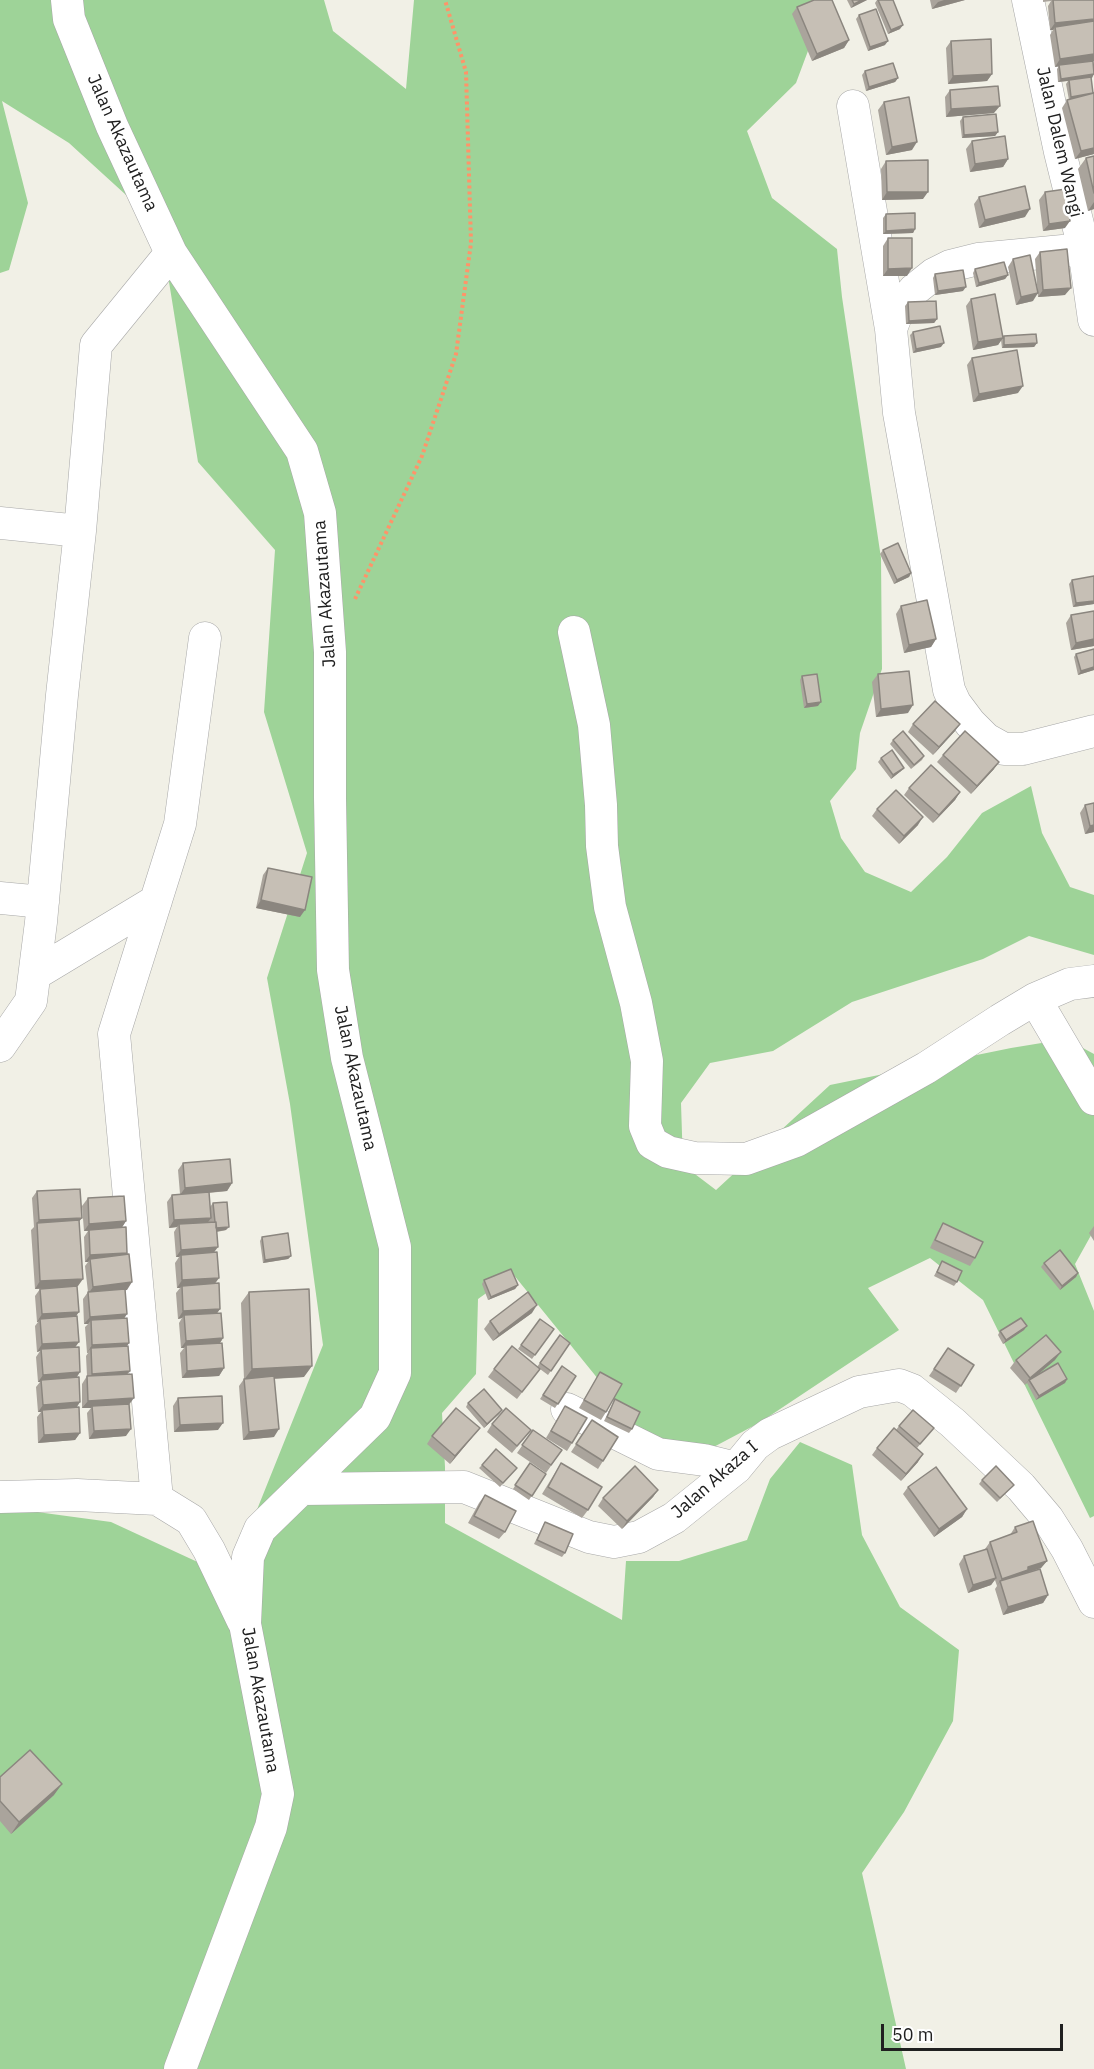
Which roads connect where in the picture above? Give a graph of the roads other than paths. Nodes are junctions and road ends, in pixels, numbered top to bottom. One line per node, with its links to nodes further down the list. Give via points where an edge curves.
1 (67, 0): 5 (street, Jalan Akazautama, via 69,19 112,126)
2 (1028, 0): 4 (street, Jalan Dalem Wangi)
3 (852, 106): 7 (street)
4 (1084, 249): 6 (street, Jalan Dalem Wangi); 7 (street, via 978,259 950,266 914,290 899,308)
5 (171, 253): 9 (street, via 96,345); 23 (street, Jalan Akazautama, via 302,451 320,513 330,652 333,970 347,1058 395,1247 395,1373 375,1417)
6 (1094, 320)
7 (891, 329): 12 (street, via 899,413 955,703 986,740 1004,749 1023,749)
8 (0, 523): 9 (street)
9 (80, 531): 15 (street)
10 (574, 632): 18 (street, via 594,725 610,907 647,1061 645,1126 652,1143 668,1152 695,1158 746,1159 796,1141 926,1068)
11 (205, 638): 14 (street, via 180,824)
12 (1094, 731)
13 (0, 898): 15 (street)
14 (156, 901): 16 (street); 25 (street, via 114,1034)
15 (43, 902): 16 (street)
16 (35, 974): 19 (street, via 31,1001)
17 (1094, 981): 18 (street, via 1070,984)
18 (1035, 999): 20 (street)
19 (0, 1046)
20 (1094, 1099)
21 (567, 1409): 22 (street, via 658,1454)
22 (735, 1468): 23 (street, Jalan Akaza I, via 675,1518 639,1537 614,1542 589,1537 464,1487); 26 (street, Jalan Akaza I, via 770,1434 859,1392 899,1385 912,1390 953,1423 1021,1487 1048,1519)
23 (302, 1489): 27 (street, Jalan Akazautama, via 260,1529 248,1557)
24 (0, 1497): 25 (street)
25 (157, 1498): 27 (street, via 191,1520)
26 (1094, 1602)
27 (245, 1624): 28 (street, Jalan Akazautama, via 278,1794 271,1827)
28 (180, 2069)

